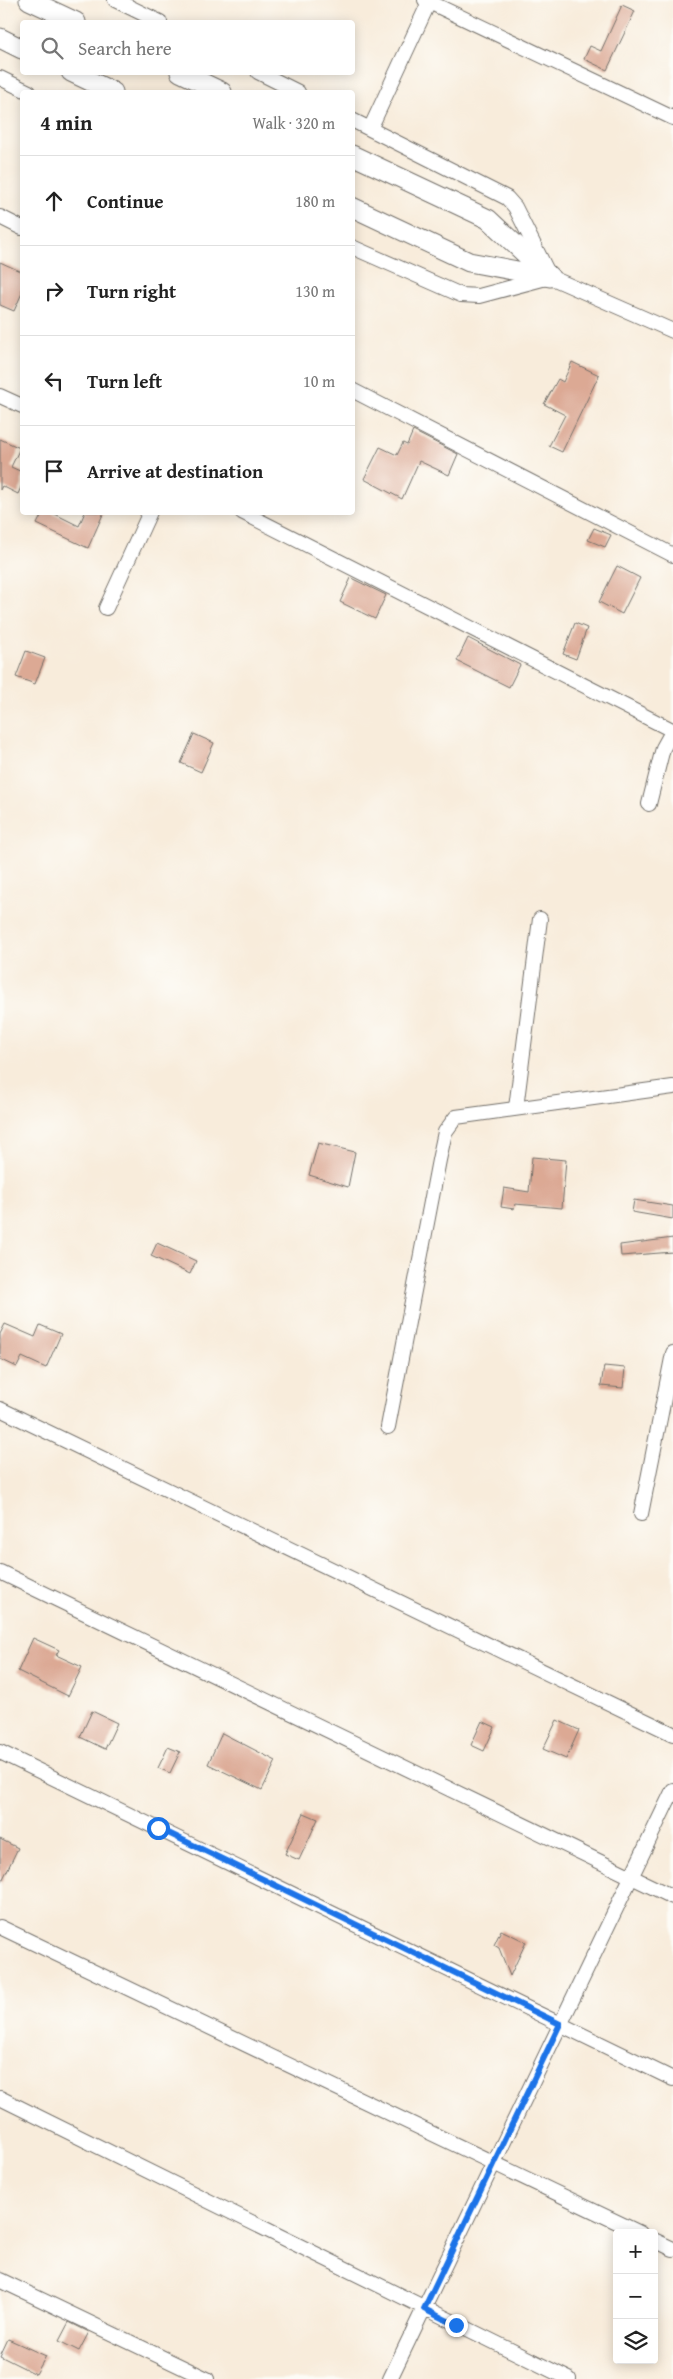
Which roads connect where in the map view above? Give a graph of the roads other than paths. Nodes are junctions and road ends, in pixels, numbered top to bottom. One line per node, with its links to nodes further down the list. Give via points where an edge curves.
1 (29, 0): 4 (street)
2 (115, 0): 5 (street)
3 (428, 1): 16 (street); 18 (street)
4 (72, 20)
5 (156, 20)
6 (0, 38): 7 (street)
7 (20, 48)
8 (77, 75): 13 (street)
9 (186, 75): 14 (street)
10 (264, 75): 15 (street)
11 (0, 78): 12 (street)
12 (25, 90)
13 (109, 90)
14 (218, 90)
15 (294, 90)
16 (673, 118)
17 (355, 122): 18 (street)
18 (370, 129): 24 (street, via 507,198 515,207)
19 (355, 156): 24 (street, via 488,219)
20 (355, 208): 24 (street, via 469,262)
21 (0, 217): 22 (street)
22 (20, 227)
23 (355, 248): 24 (street, via 461,295 479,296)
24 (550, 277): 25 (street)
25 (673, 331)
26 (355, 392): 31 (street)
27 (0, 396): 28 (street)
28 (20, 405)
29 (149, 515): 32 (street)
30 (248, 515): 33 (street)
31 (673, 555)
32 (106, 608)
33 (673, 730): 34 (street, via 663,748)
34 (649, 804)
35 (540, 919): 37 (street)
36 (673, 1087): 37 (street)
37 (516, 1108): 40 (street, via 456,1116 445,1132)
38 (673, 1353): 41 (street)
39 (0, 1409): 43 (street)
40 (388, 1427)
41 (641, 1514)
42 (0, 1572): 46 (street)
43 (673, 1734)
44 (0, 1752): 49 (street)
45 (673, 1790): 46 (street)
46 (631, 1877): 47 (street); 49 (street)
47 (673, 1897)
48 (0, 1927): 52 (street)
49 (560, 2024): 50 (street); 52 (street)
50 (673, 2079)
51 (0, 2098): 57 (street)
52 (494, 2162): 53 (street); 57 (street)
53 (632, 2229)
54 (658, 2242): 55 (street)
55 (673, 2249)
56 (0, 2280): 58 (street)
57 (424, 2309): 59 (street); 60 (street)
58 (207, 2379)
59 (390, 2379)
60 (569, 2379)

